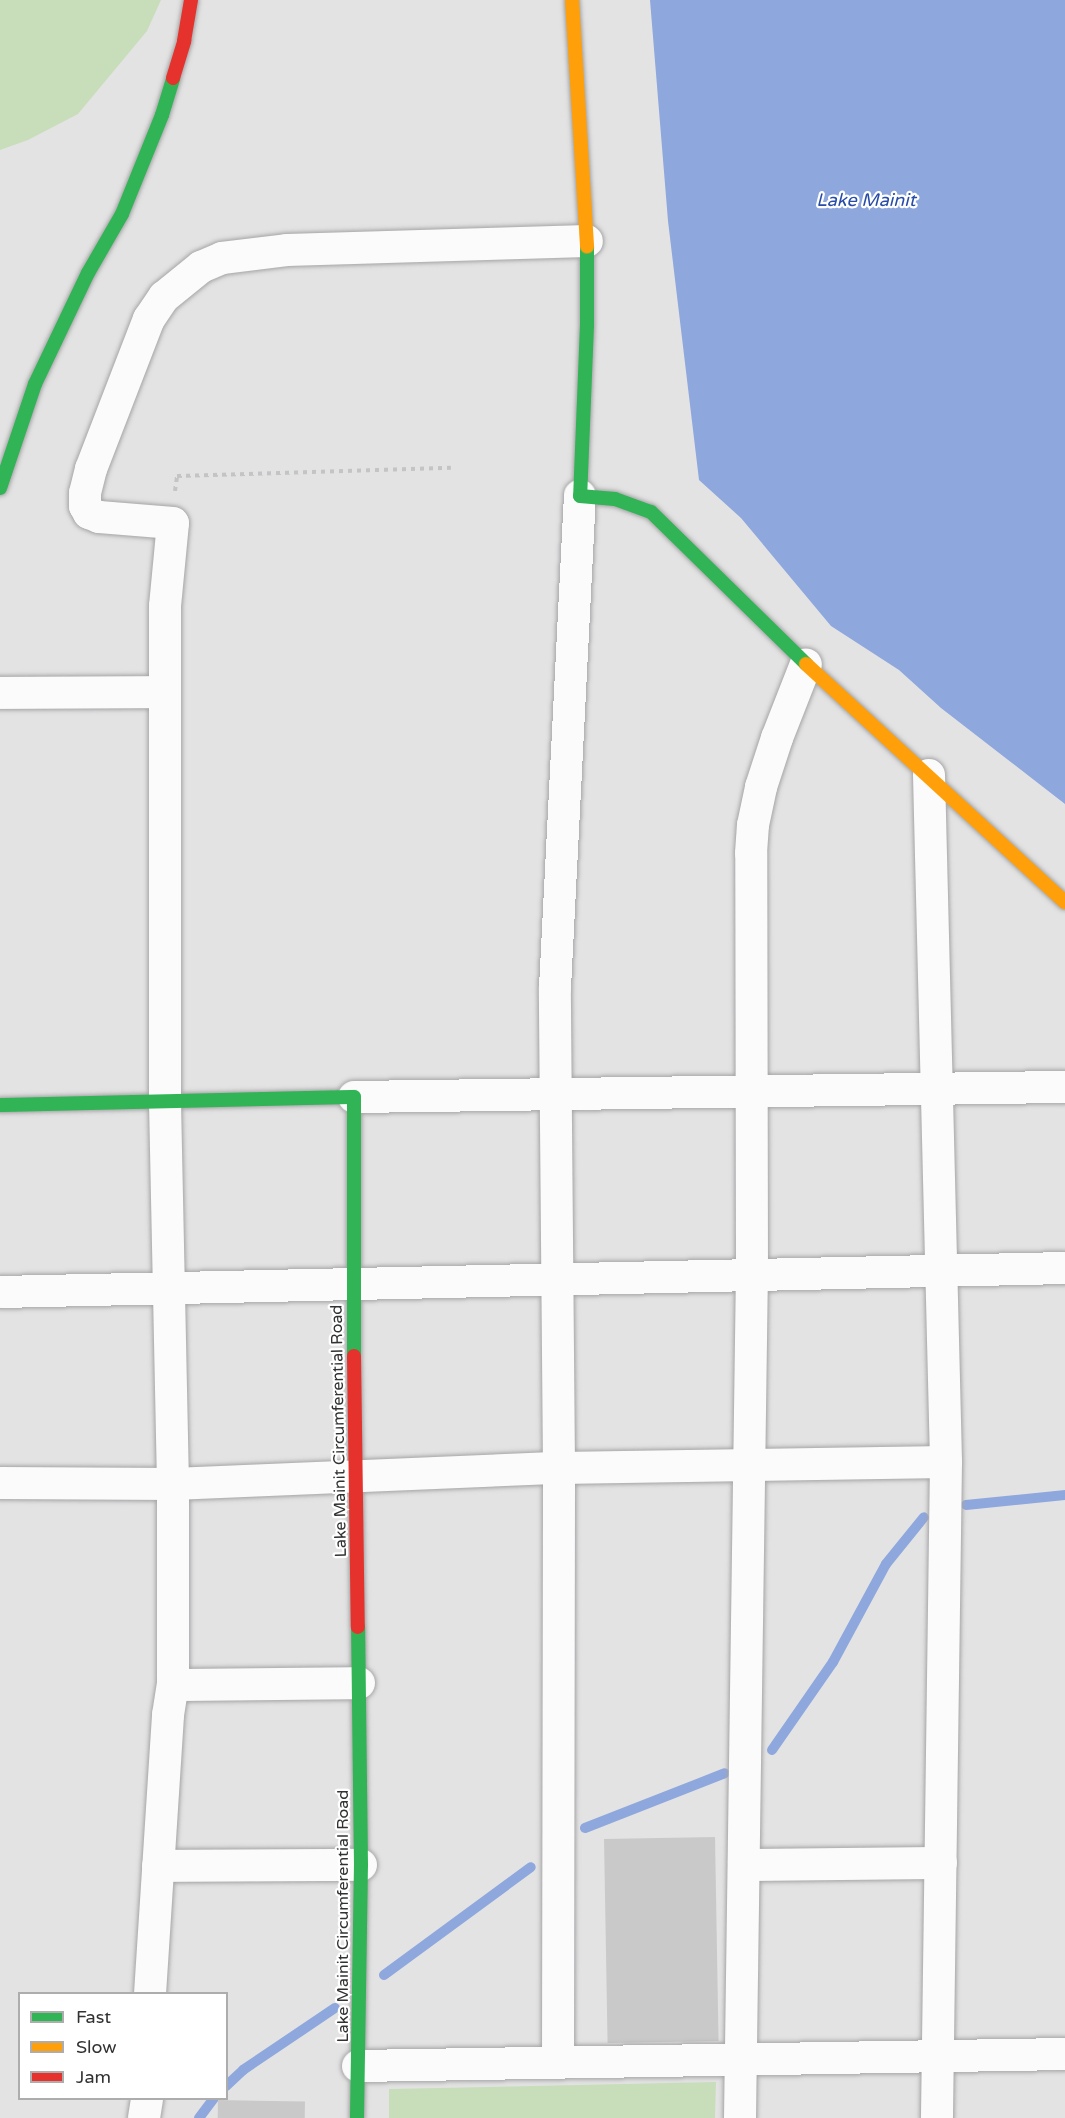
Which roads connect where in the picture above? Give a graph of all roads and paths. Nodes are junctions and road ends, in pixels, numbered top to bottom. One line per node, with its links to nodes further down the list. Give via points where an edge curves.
1 (191, 0): 6 (main road, via 184,41 162,115 122,214 88,273 35,384)
2 (572, 0): 3 (main road)
3 (587, 241): 7 (main road); 9 (street, via 287,250 222,258 201,267 164,297 149,319 95,459 85,506 89,513 99,517 173,523 165,606)
4 (451, 468): 5 (path)
5 (177, 476)
6 (0, 488)
7 (580, 496): 8 (main road, via 615,499 651,512); 16 (street, via 555,988)
8 (806, 664): 11 (main road); 15 (street, via 777,738 753,825)
9 (165, 692): 10 (street); 18 (street)
10 (0, 693)
11 (929, 775): 12 (main road); 14 (street)
12 (1065, 902)
13 (1065, 1088): 14 (street)
14 (936, 1089): 15 (street); 21 (street)
15 (751, 1091): 16 (street); 22 (street)
16 (555, 1093): 17 (street); 23 (street)
17 (354, 1097): 18 (main road); 24 (main road, Lake Mainit Circumferential Road)
18 (165, 1101): 19 (main road); 25 (street)
19 (0, 1105)
20 (1065, 1268): 21 (street)
21 (941, 1270): 22 (street); 27 (street)
22 (752, 1275): 23 (street); 28 (street)
23 (557, 1279): 24 (street); 29 (street)
24 (353, 1284): 25 (street); 30 (main road, Lake Mainit Circumferential Road)
25 (170, 1288): 26 (street); 32 (street)
26 (0, 1292)
27 (946, 1462): 28 (street); 35 (street)
28 (750, 1467): 29 (street); 37 (street)
29 (560, 1468): 30 (street); 43 (street)
30 (358, 1476): 32 (street); 33 (main road, Lake Mainit Circumferential Road)
31 (0, 1483): 32 (street)
32 (173, 1484): 34 (street)
33 (359, 1683): 34 (street); 36 (main road, Lake Mainit Circumferential Road)
34 (173, 1685): 38 (street)
35 (941, 1863): 37 (street); 41 (street)
36 (361, 1865): 38 (street); 44 (main road, Lake Mainit Circumferential Road)
37 (744, 1865): 42 (street)
38 (158, 1866): 39 (street)
39 (150, 1992)
40 (1065, 2054): 41 (street)
41 (939, 2056): 42 (street); 49 (street)
42 (741, 2060): 43 (street); 48 (street)
43 (558, 2063): 44 (street)
44 (358, 2066): 47 (main road, Lake Mainit Circumferential Road)
45 (147, 2100): 46 (street)
46 (144, 2118)
47 (357, 2118)
48 (740, 2118)
49 (937, 2118)

